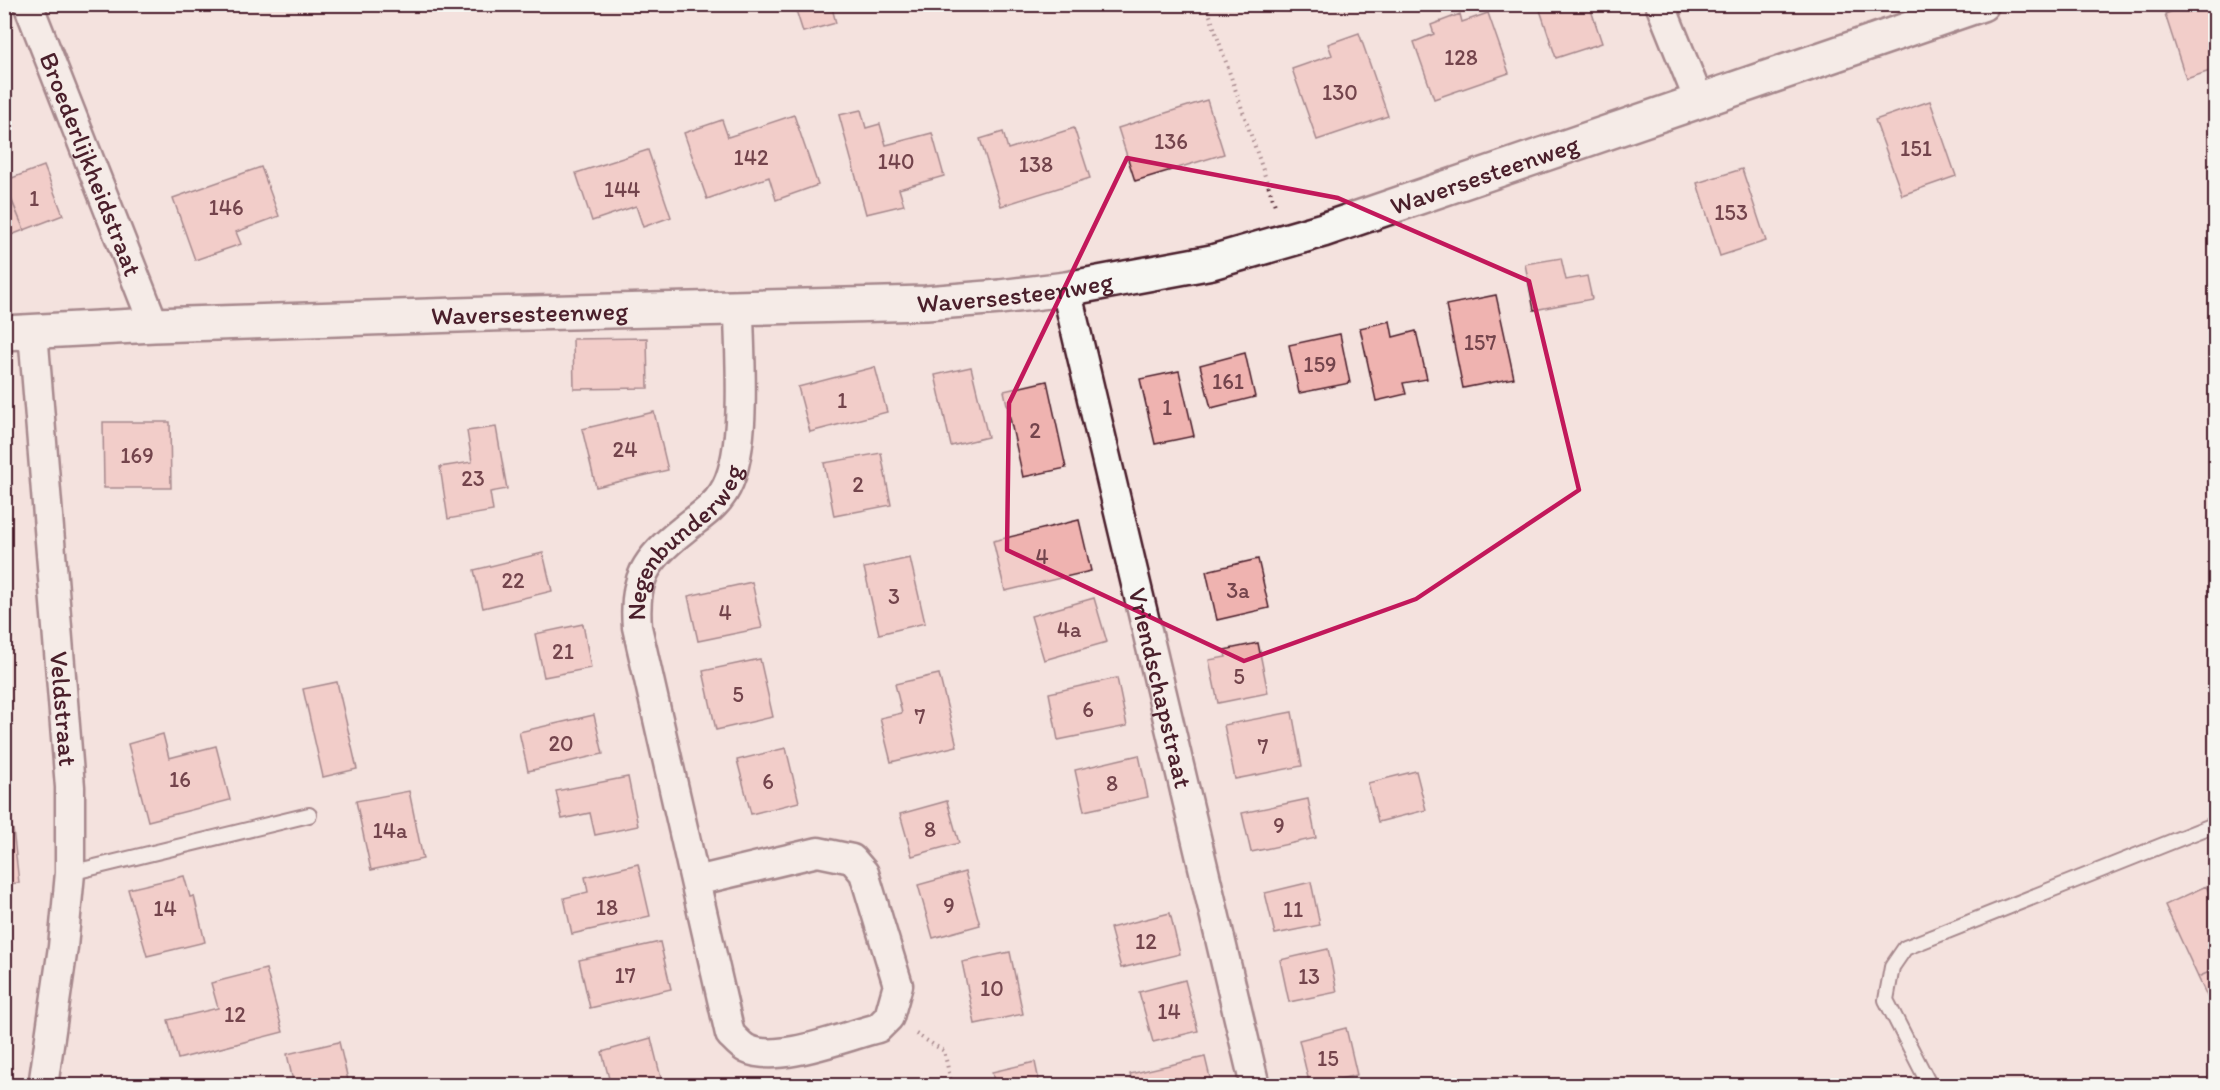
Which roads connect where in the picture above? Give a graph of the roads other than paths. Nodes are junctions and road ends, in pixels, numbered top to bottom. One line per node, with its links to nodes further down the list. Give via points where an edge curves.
1 (28, 4): 7 (street, Broederlijkheidstraat)
2 (1660, 4): 4 (street)
3 (1982, 4): 4 (street, Waversesteenweg)
4 (1700, 103): 5 (street, Waversesteenweg, via 1285,241 1212,262)
5 (1066, 289): 6 (street, Waversesteenweg, via 926,303); 14 (street, Vriendschapstraat)
6 (739, 308): 7 (street, Waversesteenweg); 12 (street, Negenbunderweg, via 736,462 723,493 705,514 659,551 640,577 635,601 637,627)
7 (154, 325): 8 (street, Waversesteenweg)
8 (19, 333): 11 (street, Veldstraat, via 70,787)
9 (309, 815): 11 (lane)
10 (2216, 824): 15 (lane, via 1905,948 1892,967 1886,1000)
11 (70, 873): 13 (street, Veldstraat)
12 (696, 881): 12 (street, Negenbunderweg, via 730,1034 746,1049 779,1054 878,1028 889,1017 898,985 864,873 852,859 818,852)
13 (43, 1086)
14 (1255, 1086)
15 (1930, 1086)

